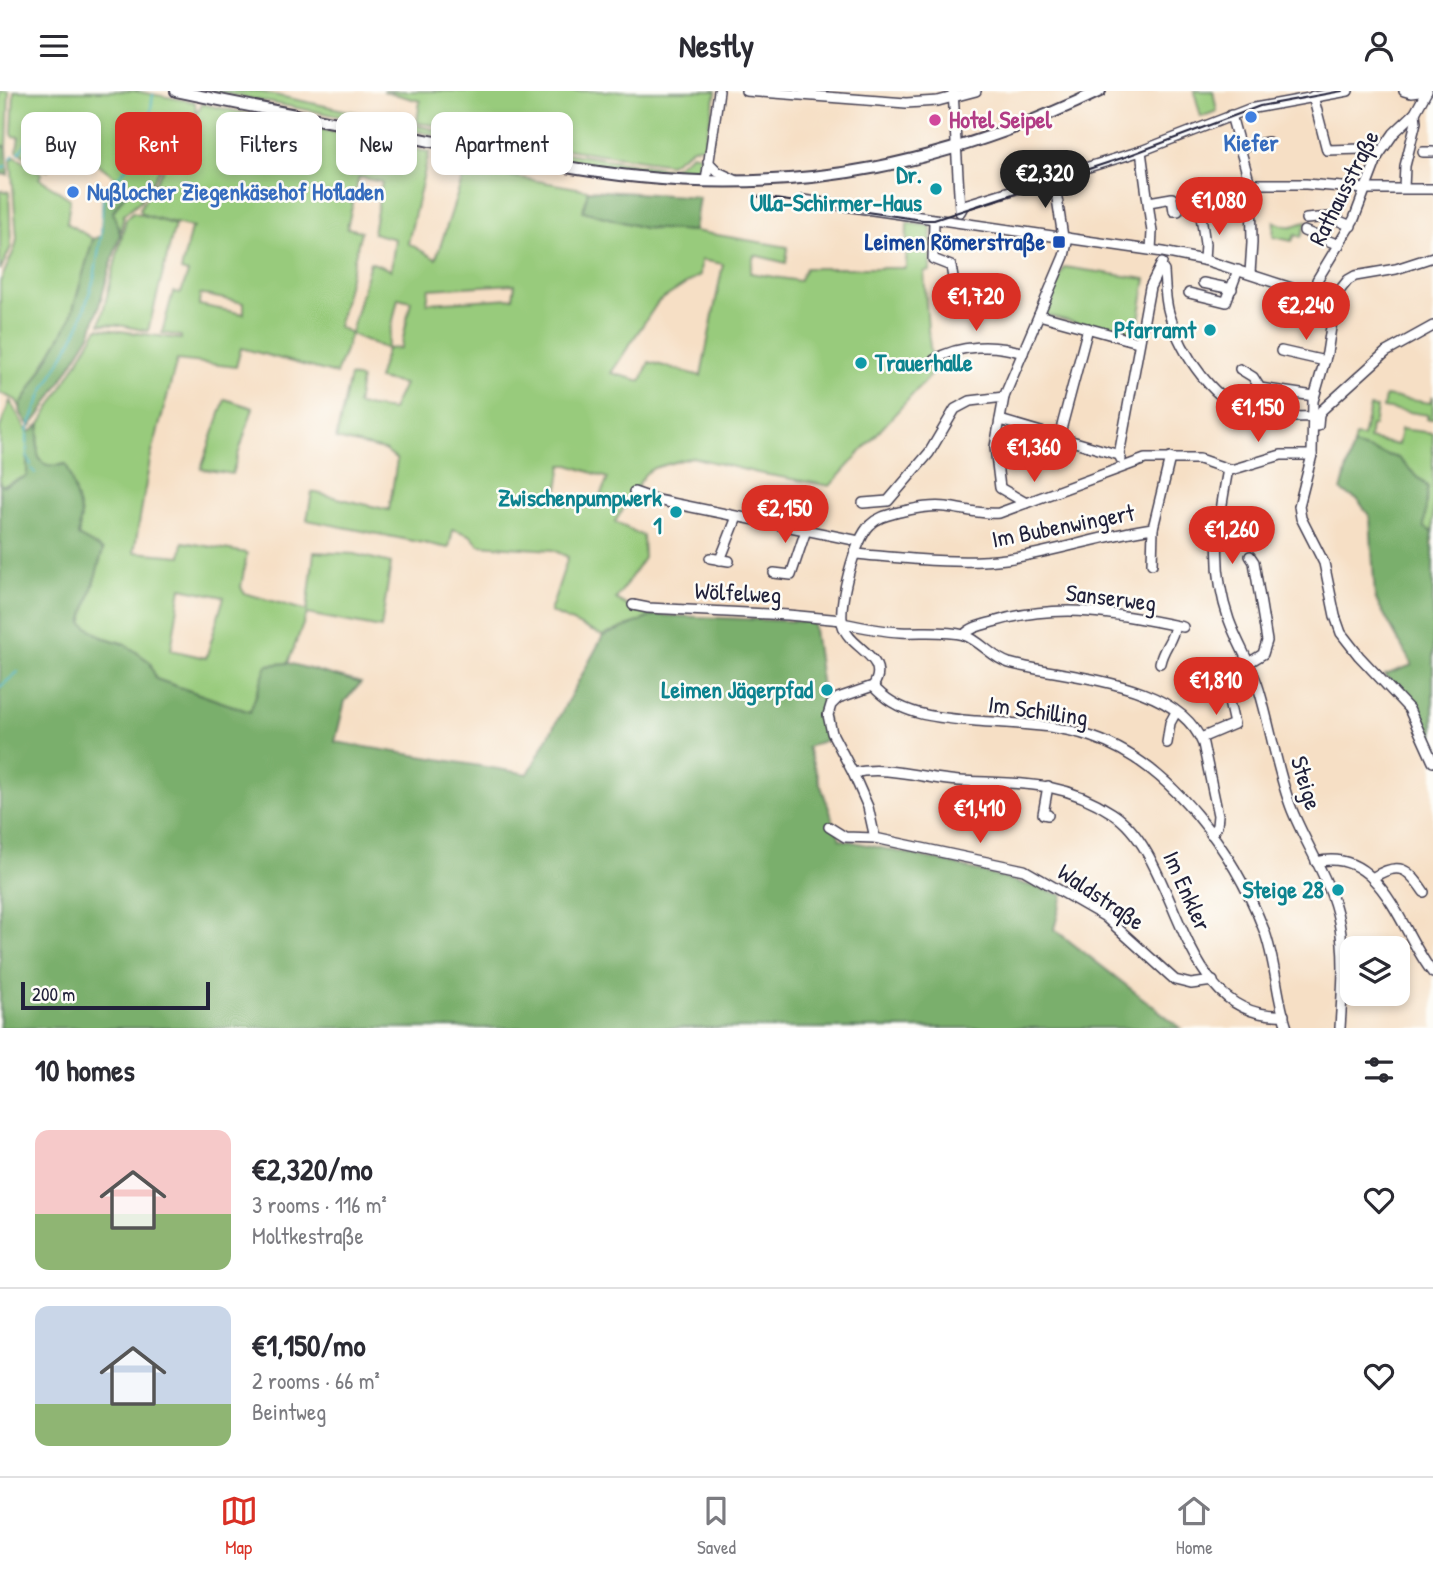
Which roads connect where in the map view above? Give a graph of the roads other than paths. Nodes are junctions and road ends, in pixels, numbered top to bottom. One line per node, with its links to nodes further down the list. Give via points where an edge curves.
1 (176, 91): 22 (main road, via 588,170)
2 (719, 91): 20 (street)
3 (749, 91): 9 (street)
4 (975, 91): 10 (street)
5 (1100, 91): 17 (main road)
6 (1348, 91): 12 (street)
7 (1404, 91): 8 (street)
8 (1427, 91): 13 (street, Rathausstraße)
9 (830, 94): 11 (street)
10 (953, 94): 11 (street, via 906,103); 17 (street)
11 (866, 95)
12 (1315, 95): 14 (street); 18 (street, via 1327,150)
13 (1415, 113): 25 (street); 26 (street, Rathausstraße, via 1383,148)
14 (1231, 115): 16 (street); 19 (street)
15 (1268, 142): 16 (street)
16 (1240, 146): 24 (street)
17 (958, 148): 23 (main road, via 845,173); 32 (street)
18 (1363, 149)
19 (1141, 151): 21 (street); 29 (street)
20 (708, 162): 22 (street); 23 (street)
21 (1054, 179): 32 (street, via 964,205); 37 (street)
22 (706, 181): 23 (main road)
23 (738, 181)
24 (1250, 184): 26 (street); 45 (street)
25 (1404, 188): 26 (street); 27 (street)
26 (1366, 189): 35 (street, Rathausstraße)
27 (1433, 189)
28 (803, 200): 34 (street)
29 (1149, 202): 30 (street, via 1172,198); 39 (street)
30 (1173, 211)
31 (1201, 216): 42 (street)
32 (959, 217): 34 (street); 37 (street)
33 (1306, 219): 35 (street, via 1330,218)
34 (934, 220): 48 (street, via 933,259 951,266 956,296)
35 (1351, 226): 38 (street, Rathausstraße)
36 (1304, 231): 38 (street)
37 (1065, 238): 39 (street); 52 (street, via 1064,256)
38 (1339, 245): 49 (street, Rathausstraße, via 1317,279)
39 (1151, 250): 40 (street)
40 (1163, 252): 42 (street); 43 (street)
41 (1433, 257): 51 (street, via 1355,276)
42 (1204, 260): 44 (street)
43 (1161, 267): 55 (street, via 1151,283); 63 (street, via 1176,333 1210,384 1231,403 1259,416)
44 (1238, 270): 45 (street); 47 (street)
45 (1250, 273): 49 (street, via 1304,292)
46 (1203, 283): 47 (street)
47 (1232, 289): 50 (street, via 1226,302)
48 (994, 292)
49 (1317, 292): 51 (street)
50 (1189, 293)
51 (1336, 295): 59 (street)
52 (1039, 316): 54 (street); 57 (street)
53 (1433, 326): 65 (street, via 1381,356 1320,412 1318,428)
54 (1088, 328): 55 (street); 66 (street)
55 (1138, 342): 67 (street)
56 (1281, 351): 59 (street)
57 (1023, 353): 58 (street, via 974,348); 62 (street)
58 (934, 360)
59 (1325, 361): 61 (street)
60 (1240, 369): 61 (street, via 1260,388)
61 (1314, 396): 63 (street)
62 (1004, 397): 64 (street); 73 (street, via 973,400 956,408 929,453 888,501)
63 (1312, 417): 65 (street)
64 (1000, 421): 66 (street); 74 (street, via 995,447 999,486)
65 (1312, 432): 68 (street)
66 (1059, 437): 67 (street)
67 (1119, 455): 70 (street)
68 (1312, 455): 71 (street, via 1281,454); 94 (street, via 1300,514 1324,563 1338,625 1344,639 1409,709)
69 (1170, 458): 70 (street, via 1145,459); 71 (street, via 1199,459); 76 (street, Im Bubenwingert)
70 (1124, 467): 74 (street)
71 (1228, 469): 87 (street, Steige, via 1216,537 1217,566 1229,621)
72 (634, 492): 75 (street)
73 (863, 503)
74 (1026, 503): 78 (street, via 992,513 937,506 885,515 870,524)
75 (737, 517): 77 (street); 81 (street, via 724,560)
76 (1153, 528): 79 (street, Im Bubenwingert, via 1002,560); 82 (street, Im Bubenwingert)
77 (806, 530): 78 (street); 83 (street, via 794,575)
78 (859, 541): 79 (street)
79 (855, 554): 85 (street)
80 (1250, 556): 87 (street, via 1267,641 1262,654)
81 (710, 558)
82 (1152, 563)
83 (774, 573)
84 (633, 605): 85 (street, Wölfelweg)
85 (842, 622): 86 (street, Wölfelweg, via 884,630); 89 (street, via 848,637 875,661 878,674)
86 (964, 635): 88 (street, Sanserweg, via 1002,619 1064,610 1112,613 1179,627); 91 (street, via 1004,661 1113,683)
87 (1250, 662): 101 (street, Steige, via 1289,803)
88 (1160, 663)
89 (873, 686): 95 (street, via 841,696 829,711 832,733); 99 (street, Im Schilling, via 893,703 922,714 1063,730 1103,741 1153,772)
90 (1227, 693): 92 (street, via 1234,724)
91 (1176, 712): 92 (street); 93 (street)
92 (1201, 738): 99 (street, via 1217,804 1217,826)
93 (1167, 743)
94 (1433, 762)
95 (853, 773): 96 (street, Im Enkler, via 879,771 950,781); 100 (street)
96 (1048, 786): 97 (street); 105 (street, Im Enkler, via 1098,804 1139,838 1186,940)
97 (1043, 814)
98 (829, 827): 100 (street, Waldstraße, via 842,836)
99 (1211, 834): 106 (street, Im Schilling, via 1264,931)
100 (875, 838): 105 (street, Waldstraße, via 1020,868 1104,916 1175,980 1191,984)
101 (1316, 862): 102 (street, via 1343,862); 108 (street, Steige, via 1341,930)
102 (1372, 878): 103 (street, via 1402,869); 104 (street, via 1397,910)
103 (1424, 892)
104 (1433, 973)
105 (1213, 981): 106 (street, Im Enkler, via 1247,1009)
106 (1284, 1015): 107 (street, Im Schilling)
107 (1287, 1028)
108 (1340, 1028)

